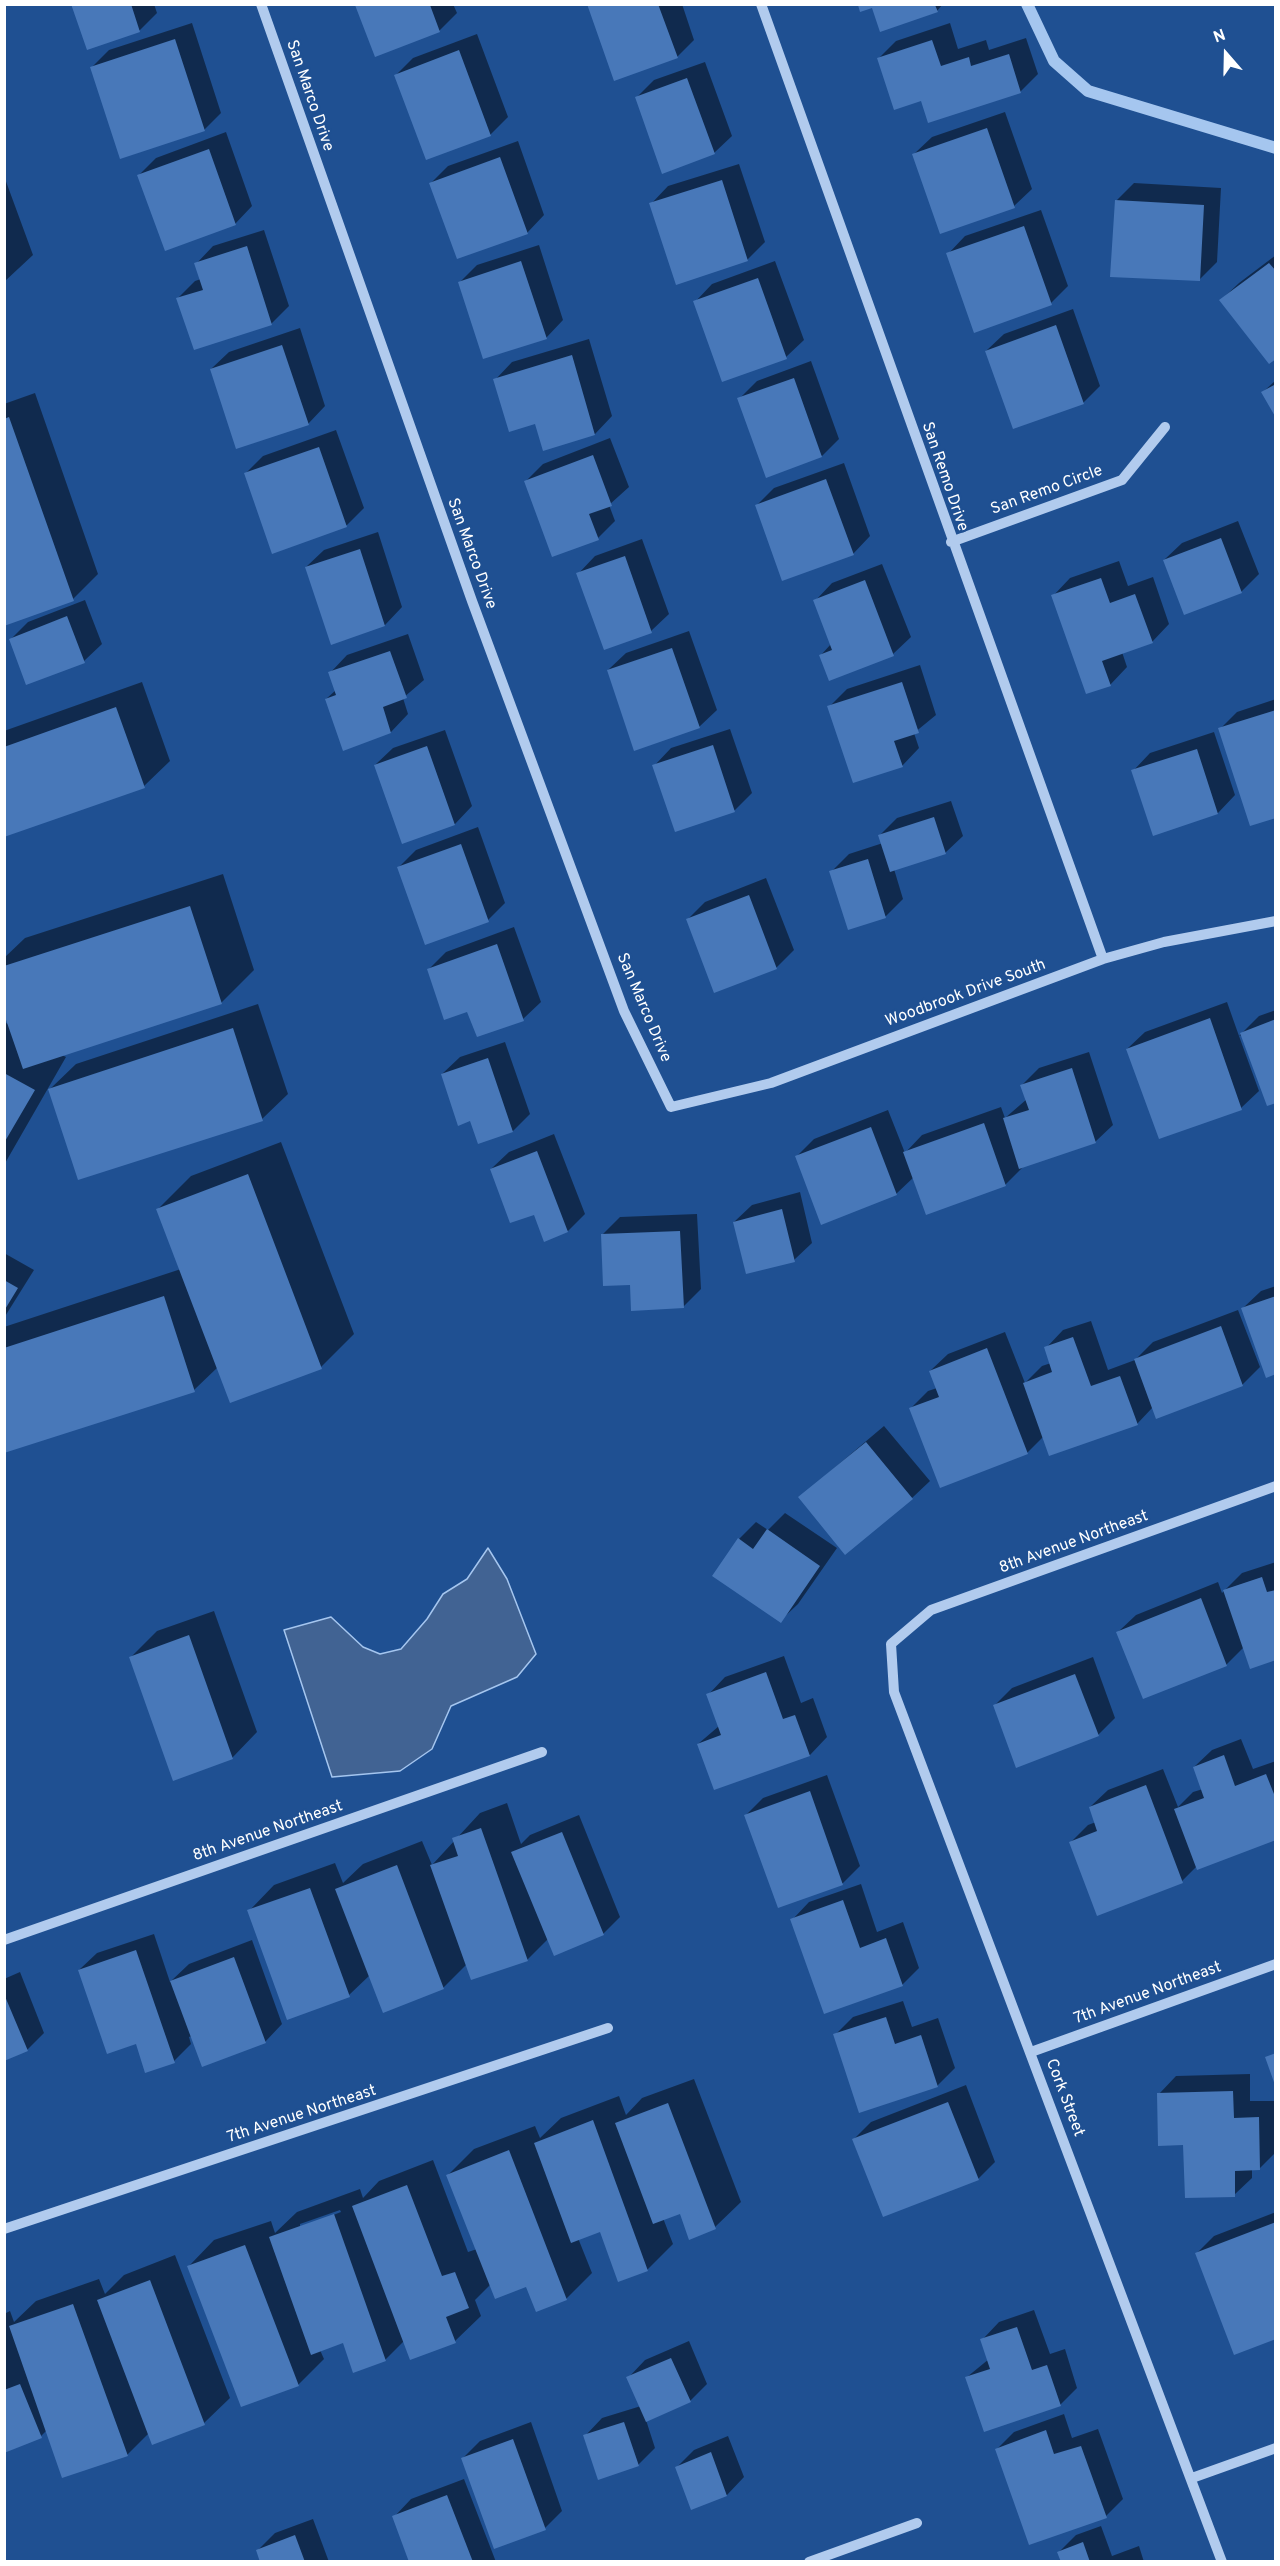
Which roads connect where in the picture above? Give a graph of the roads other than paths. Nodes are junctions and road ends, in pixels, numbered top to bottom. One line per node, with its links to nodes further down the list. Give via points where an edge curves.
1 (261, 4): 7 (street, San Marco Drive, via 476,612 624,1011)
2 (761, 4): 4 (street, San Remo Drive)
3 (1165, 427): 4 (street, San Remo Circle, via 1122,480)
4 (951, 542): 6 (street, San Remo Drive)
5 (1275, 921): 6 (street, Woodbrook Drive South, via 1164,942)
6 (1102, 959): 7 (street, Woodbrook Drive South, via 771,1083)
7 (671, 1107)
8 (1275, 1486): 9 (street, 8th Avenue Northeast, via 931,1610)
9 (891, 1644): 14 (street, Cork Street, via 894,1692)
10 (542, 1752): 11 (street, 8th Avenue Northeast)
11 (4, 1940)
12 (1275, 1964): 14 (street, 7th Avenue Northeast)
13 (608, 2028): 15 (street, 7th Avenue Northeast)
14 (1031, 2052): 17 (street, Cork Street)
15 (4, 2229)
16 (1275, 2448): 17 (street)
17 (1192, 2478): 20 (street, Cork Street)
18 (917, 2523): 19 (street)
19 (809, 2562)
20 (1222, 2562)

